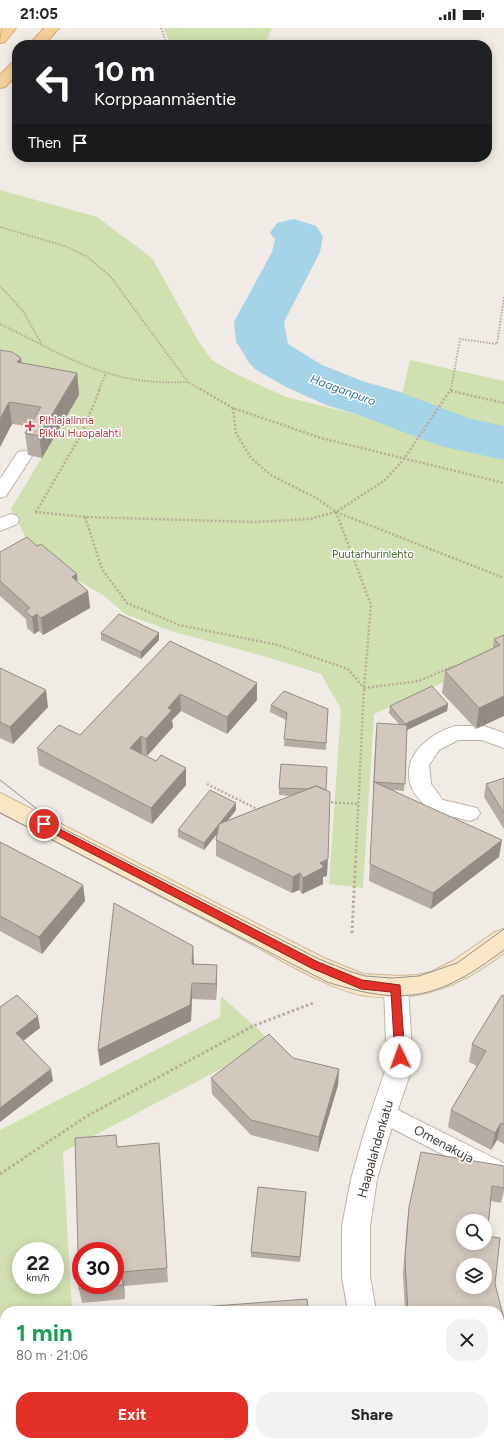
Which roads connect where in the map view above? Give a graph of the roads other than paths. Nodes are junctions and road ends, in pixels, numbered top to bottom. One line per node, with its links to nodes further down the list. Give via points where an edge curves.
1 (9, 28): 3 (main road)
2 (52, 28): 4 (main road)
3 (0, 38)
4 (41, 40)
5 (12, 71): 6 (main road)
6 (0, 84)
7 (24, 456): 8 (lane)
8 (0, 492)
9 (504, 741): 11 (lane, via 484,733 455,734 432,745 419,764 421,786 437,806)
10 (0, 802): 13 (street, via 315,965 361,984)
11 (470, 813)
12 (504, 939): 13 (street, via 464,969 442,979 422,985)
13 (396, 988): 14 (street, Haapalahdenkatu, via 400,1065)
14 (384, 1113): 15 (lane, Omenakuja); 16 (street, Haapalahdenkatu, via 364,1178 356,1226 356,1277)
15 (504, 1175)
16 (361, 1306)

